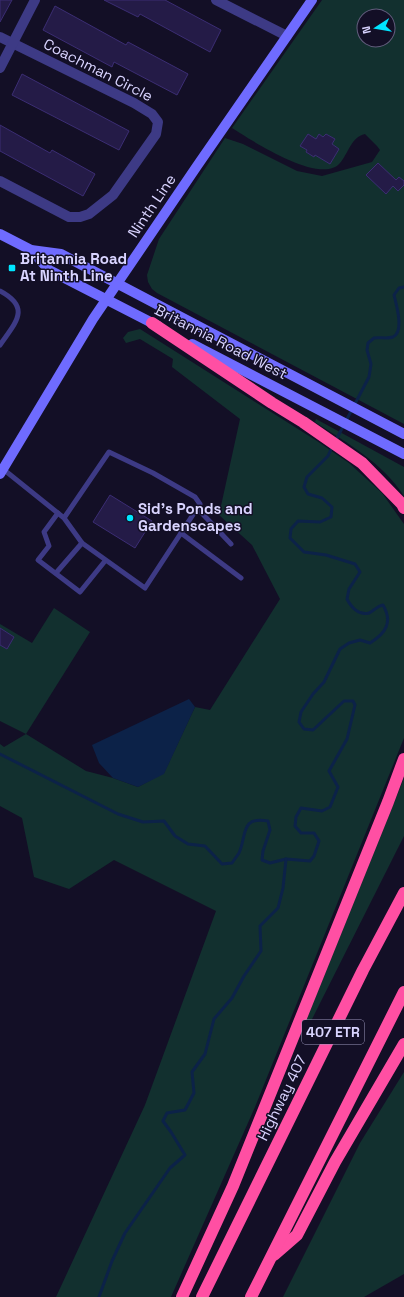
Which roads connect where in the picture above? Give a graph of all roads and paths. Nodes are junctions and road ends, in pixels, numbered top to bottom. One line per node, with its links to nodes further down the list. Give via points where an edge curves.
1 (35, 0): 6 (street)
2 (216, 0): 4 (street)
3 (312, 0): 4 (main road, Ninth Line)
4 (287, 36): 11 (main road, Ninth Line)
5 (0, 37): 6 (street, Coachman Circle)
6 (13, 43): 7 (street); 8 (street, Coachman Circle, via 134,103 152,114 158,122 156,134 113,195 89,214 69,217)
7 (0, 68)
8 (0, 181)
9 (0, 234): 10 (main road, Britannia Road West)
10 (30, 250): 11 (main road, Britannia Road West, via 61,254); 13 (main road, Britannia Road West, via 49,270)
11 (118, 283): 13 (main road, Ninth Line); 16 (main road, Britannia Road West)
12 (0, 291): 15 (lane, via 14,300 18,307 18,316)
13 (107, 300): 14 (main road, Britannia Road West); 18 (main road, Ninth Line, via 93,319)
14 (152, 323): 17 (main road, Britannia Road West); 20 (highway, via 362,463)
15 (0, 345)
16 (404, 434)
17 (404, 454)
18 (2, 472): 21 (lane)
19 (197, 508): 22 (lane, via 200,504 195,497 109,452); 23 (lane); 25 (lane)
20 (404, 508)
21 (58, 513): 22 (lane); 27 (lane, via 44,532 49,546 38,560)
22 (64, 518): 24 (lane)
23 (181, 533): 26 (lane, via 145,588); 28 (lane)
24 (82, 543): 26 (lane); 27 (lane)
25 (231, 544)
26 (105, 560): 27 (lane, via 80,592)
27 (56, 574)
28 (241, 578)
29 (404, 759): 34 (highway, via 233,1186)
30 (404, 893): 35 (highway, Highway 407 / 407 ETR, via 363,970)
31 (404, 992): 33 (highway, 407 ETR)
32 (404, 1044): 33 (highway, via 335,1162 297,1235)
33 (270, 1258): 36 (highway, 407 ETR)
34 (182, 1297)
35 (202, 1297)
36 (251, 1297)

